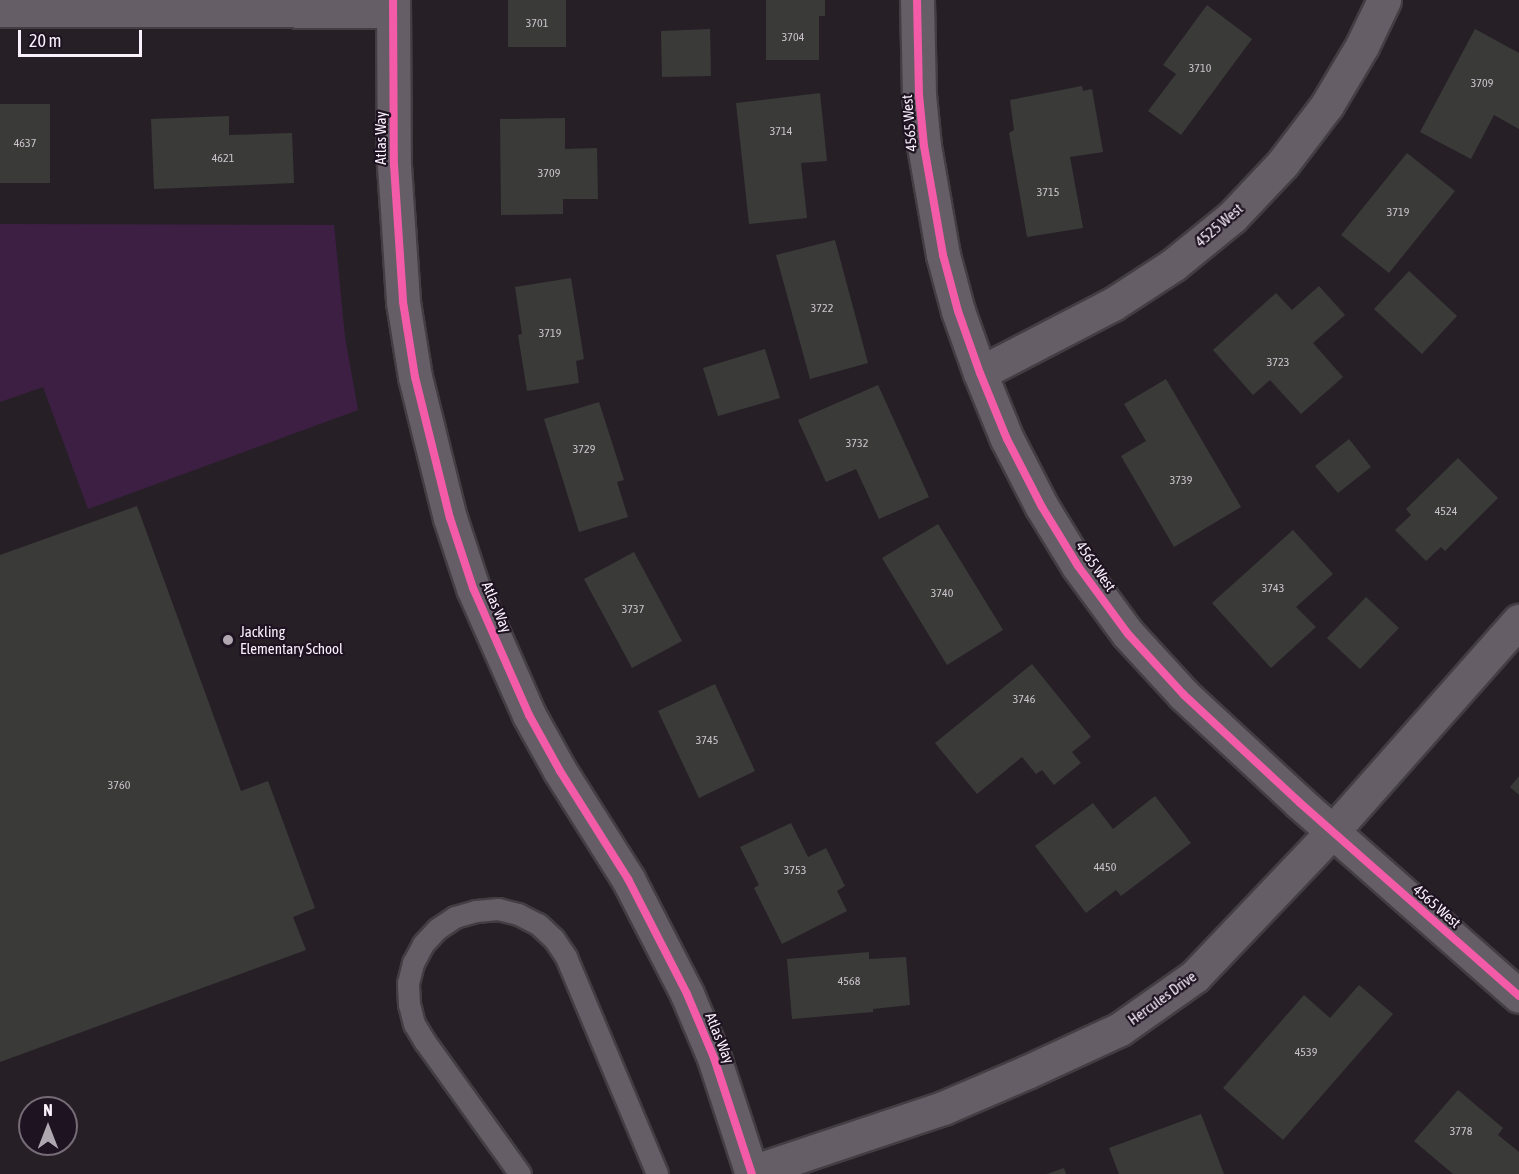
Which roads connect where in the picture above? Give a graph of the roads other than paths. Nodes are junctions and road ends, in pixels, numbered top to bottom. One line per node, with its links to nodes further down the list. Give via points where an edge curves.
1 (917, 0): 7 (street, 4565 West, via 919,95 932,197 943,255)
2 (1384, 0): 7 (street, 4525 West, via 1327,105 1283,163 1232,217 1173,264 1113,304)
3 (132, 5): 4 (street); 6 (street)
4 (259, 5): 5 (street)
5 (393, 5): 11 (street, Atlas Way, via 394,165 403,302 415,376 450,518 474,588 529,715 628,879 682,985 714,1058)
6 (0, 10)
7 (980, 373): 9 (street, 4565 West, via 1007,439 1042,507 1078,566 1128,634 1184,695)
8 (1519, 621): 9 (street, Hercules Drive)
9 (1332, 831): 10 (street, 4565 West); 11 (street, Hercules Drive, via 1195,976 1120,1029 943,1108)
10 (1519, 996)
11 (749, 1173)
12 (520, 1174): 13 (lane, via 425,1042 414,1024 409,1004 408,983 423,944 455,917 476,910 498,909 518,914 538,924 554,939 566,957)
13 (657, 1174)

